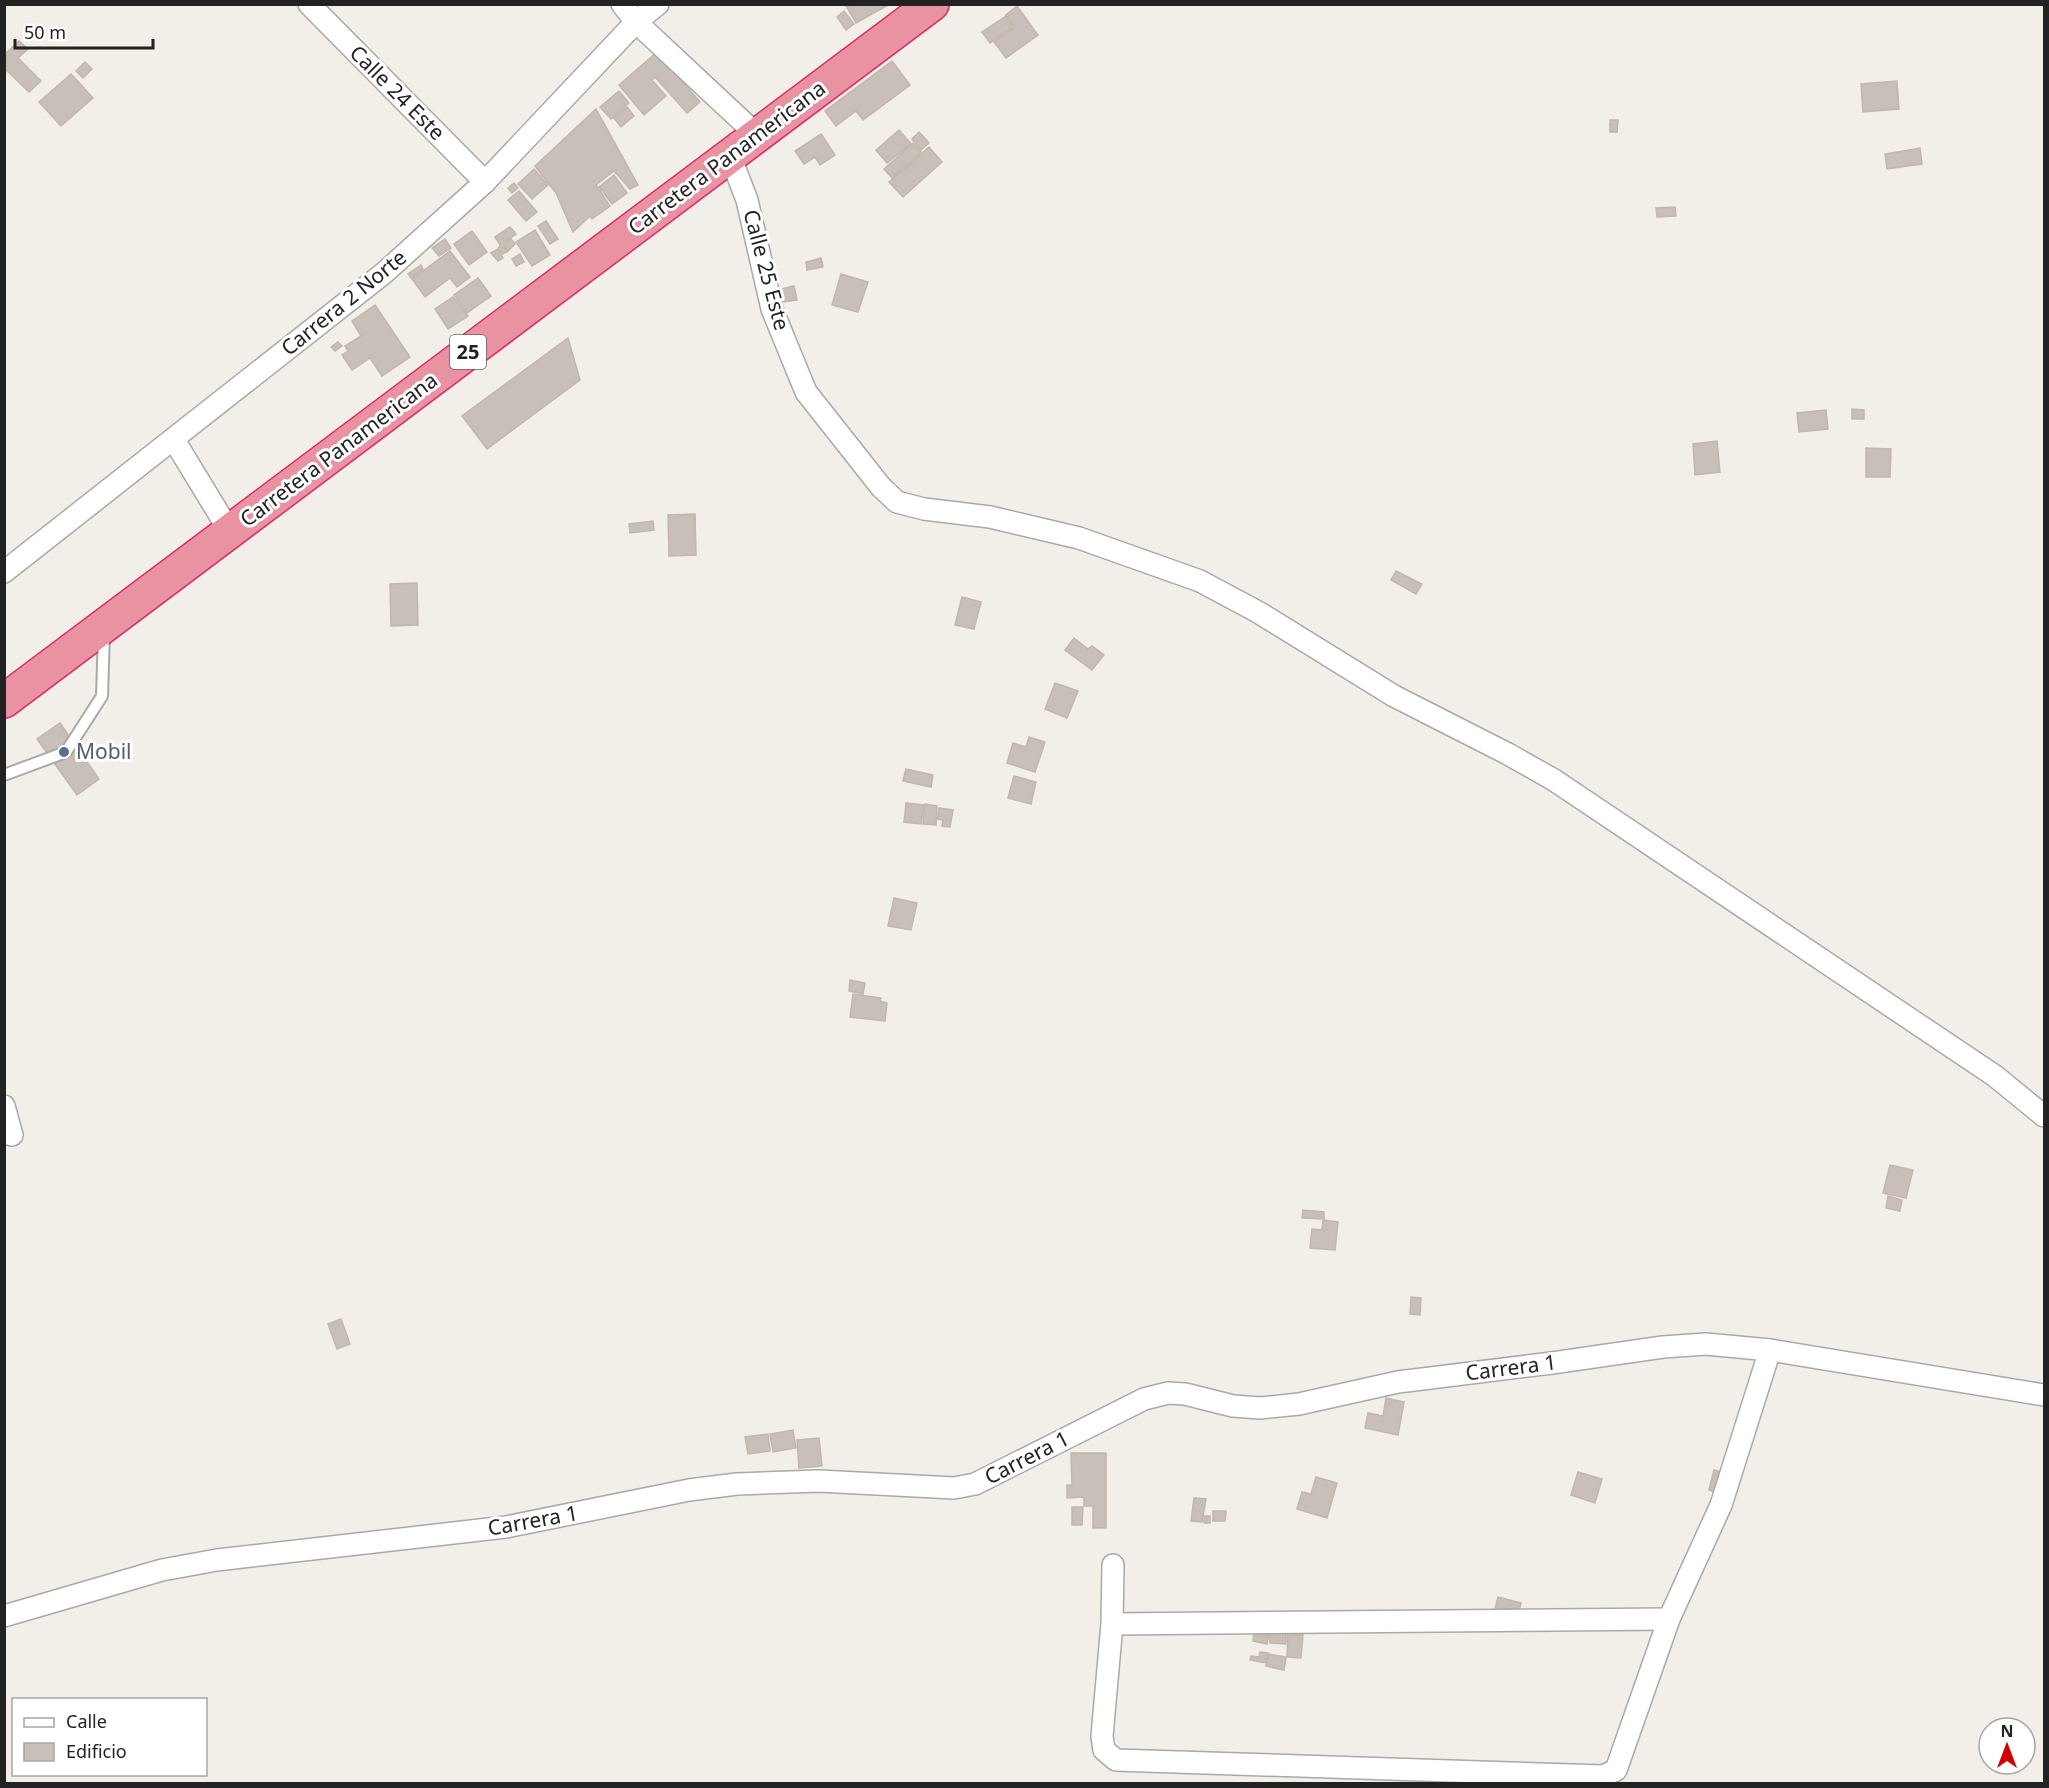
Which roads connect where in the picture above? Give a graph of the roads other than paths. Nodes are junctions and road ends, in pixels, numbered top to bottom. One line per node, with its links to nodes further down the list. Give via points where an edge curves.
1 (309, 4): 8 (street, Calle 24 Este)
2 (622, 4): 5 (street)
3 (658, 4): 5 (street, Carrera 2 Norte)
4 (932, 4): 6 (highway, Carretera Panamericana / 25)
5 (636, 22): 6 (street); 8 (street, Carrera 2 Norte)
6 (757, 135): 7 (highway, Carretera Panamericana / 25)
7 (730, 156): 10 (highway, Carretera Panamericana / 25); 16 (street, Calle 25 Este, via 747,200 772,309 806,392 897,502 1079,538 1200,581 1258,612 1394,696 1554,780 1995,1076)
8 (485, 182): 9 (street, Carrera 2 Norte, via 384,273)
9 (174, 440): 10 (street); 11 (street, Carrera 2 Norte)
10 (230, 532): 12 (highway, Carretera Panamericana / 25)
11 (4, 572)
12 (104, 626): 13 (highway, Carretera Panamericana / 25); 14 (lane, via 102,696 66,752)
13 (4, 701)
14 (4, 775)
15 (4, 1106): 17 (street)
16 (2044, 1116)
17 (12, 1136)
18 (1770, 1350): 19 (street, Carrera 1); 21 (street, Carrera 1, via 1706,1344 1663,1347 1398,1382 1299,1404 1260,1408 1168,1393 1144,1399 975,1484 954,1488 819,1481 689,1490 506,1527 217,1560 162,1570); 22 (street, via 1721,1505)
19 (2044, 1395)
20 (1113, 1565): 23 (street)
21 (4, 1616)
22 (1669, 1619): 23 (street); 23 (street, via 1616,1770 1603,1776 1116,1760 1104,1750 1102,1736)
23 (1112, 1624)

